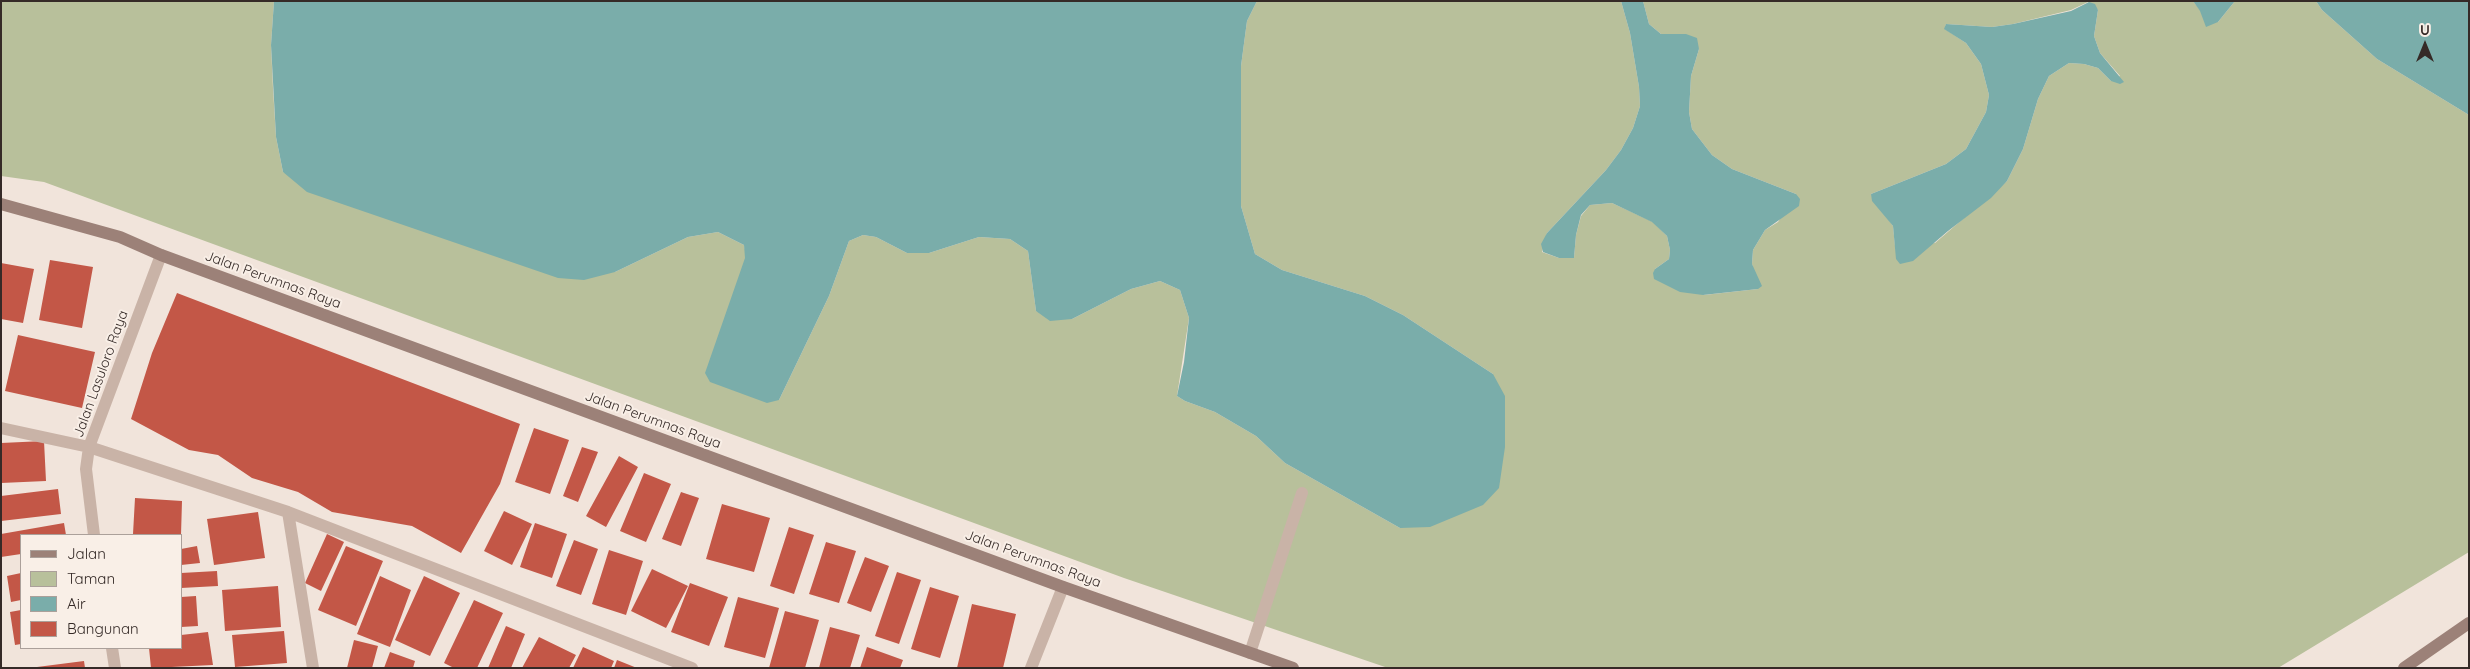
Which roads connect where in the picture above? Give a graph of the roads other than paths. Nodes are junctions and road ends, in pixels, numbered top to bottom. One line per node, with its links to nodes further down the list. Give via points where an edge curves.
1 (1, 204): 2 (street, Jalan Perumnas Raya, via 120,238)
2 (161, 255): 4 (street, Jalan Lasuloro Raya); 8 (street, Jalan Perumnas Raya)
3 (1, 428): 4 (street)
4 (89, 447): 6 (street); 7 (street, Jalan Lasuloro Raya, via 86,469)
5 (1302, 493): 11 (street)
6 (288, 512): 13 (street); 14 (street)
7 (94, 534)
8 (1063, 587): 11 (street, Jalan Perumnas Raya); 15 (street)
9 (2469, 622): 17 (street)
10 (112, 649): 12 (street)
11 (1250, 653): 16 (street, Jalan Perumnas Raya)
12 (115, 668)
13 (313, 668)
14 (692, 668)
15 (1031, 668)
16 (1293, 668)
17 (2404, 668)

